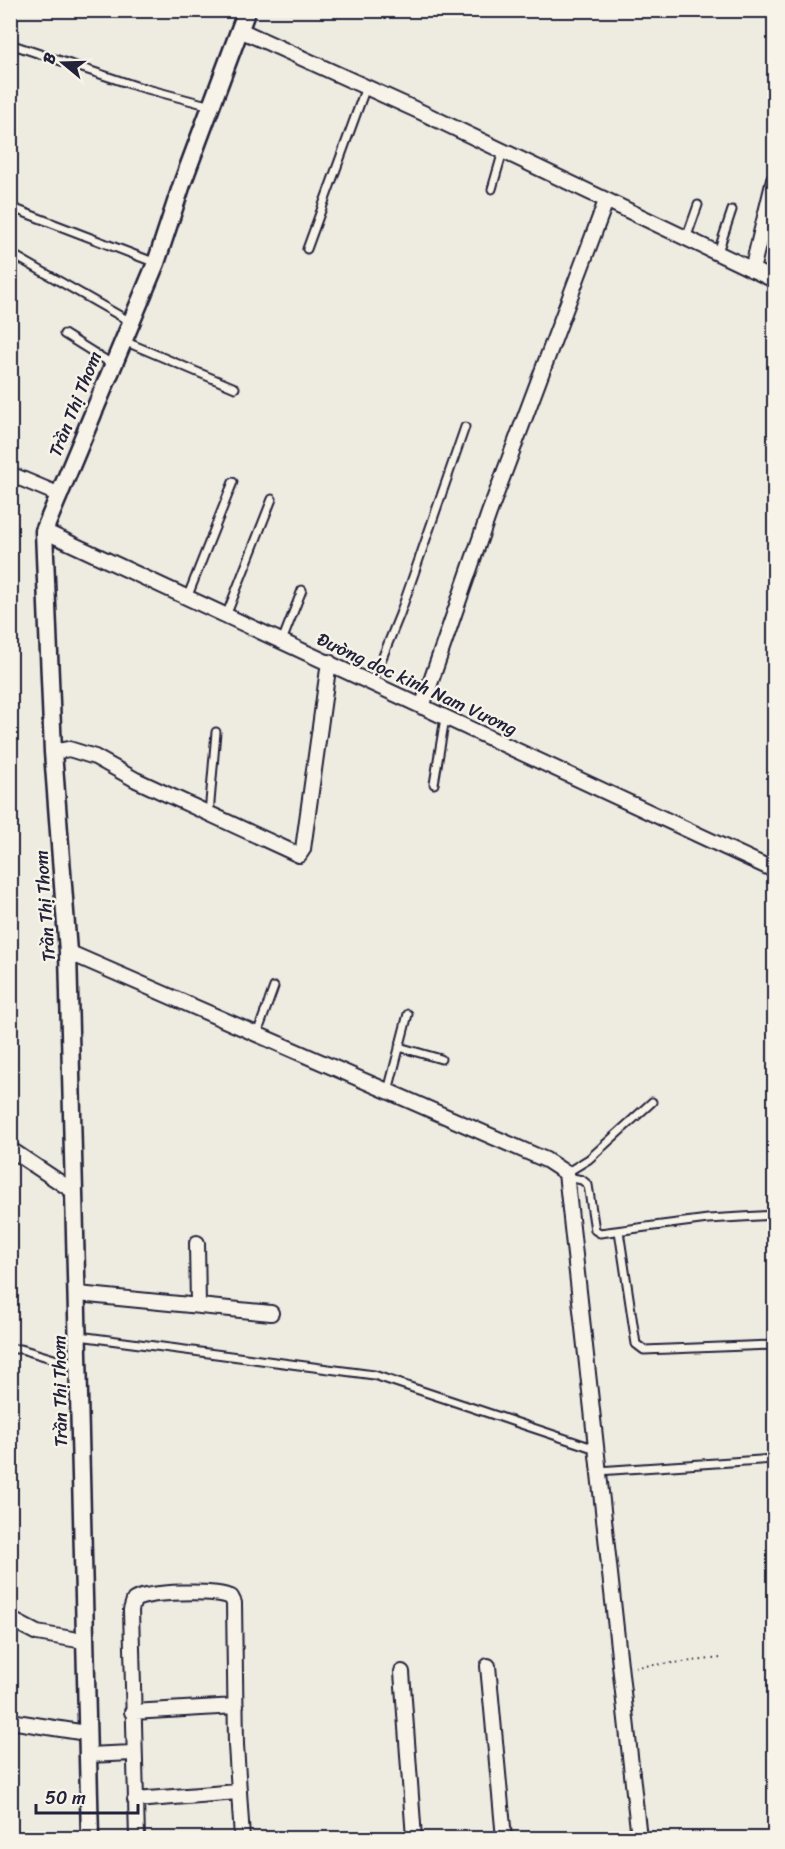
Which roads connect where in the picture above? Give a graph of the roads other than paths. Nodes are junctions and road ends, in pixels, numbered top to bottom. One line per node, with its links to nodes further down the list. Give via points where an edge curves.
1 (247, 10): 2 (street, Trần Thị Thơm)
2 (246, 33): 4 (street); 5 (street, Trần Thị Thơm)
3 (10, 44): 5 (lane)
4 (366, 87): 6 (street); 14 (lane)
5 (211, 106): 17 (street, Trần Thị Thơm)
6 (503, 151): 8 (lane); 9 (street)
7 (774, 180): 18 (street)
8 (492, 189)
9 (606, 201): 13 (street); 37 (street, via 489,513)
10 (698, 205): 13 (lane)
11 (10, 207): 17 (lane)
12 (732, 210): 15 (lane)
13 (687, 236): 15 (street)
14 (307, 249)
15 (718, 252): 18 (street)
16 (10, 253): 20 (lane)
17 (156, 263): 20 (street, Trần Thị Thơm)
18 (752, 270): 19 (street)
19 (774, 280)
20 (129, 321): 22 (street, Trần Thị Thơm)
21 (64, 334): 23 (lane)
22 (122, 340): 23 (street, Trần Thị Thơm); 24 (lane)
23 (112, 364): 28 (street, Trần Thị Thơm)
24 (235, 388)
25 (465, 427): 36 (lane)
26 (10, 474): 28 (street)
27 (233, 482): 32 (lane)
28 (60, 495): 30 (street, Trần Thị Thơm)
29 (272, 499): 33 (lane)
30 (44, 531): 32 (street, Đường dọc kinh Nam Vương); 40 (street, Trần Thị Thơm)
31 (302, 590): 34 (lane)
32 (187, 598): 33 (street, Đường dọc kinh Nam Vương)
33 (226, 616): 34 (street, Đường dọc kinh Nam Vương)
34 (282, 641): 35 (street, Đường dọc kinh Nam Vương)
35 (328, 662): 36 (street, Đường dọc kinh Nam Vương); 42 (street, via 302,854 294,855)
36 (372, 683): 37 (street, Đường dọc kinh Nam Vương)
37 (422, 707): 38 (street, Đường dọc kinh Nam Vương)
38 (445, 718): 41 (lane); 43 (street, Đường dọc kinh Nam Vương)
39 (216, 732): 42 (lane)
40 (53, 752): 42 (street, via 69,749 95,757); 44 (street, Trần Thị Thơm)
41 (434, 784)
42 (208, 814)
43 (774, 870)
44 (68, 952): 47 (street); 54 (street, Trần Thị Thơm)
45 (274, 987): 47 (lane)
46 (408, 1014): 48 (lane)
47 (257, 1034): 50 (street)
48 (399, 1047): 49 (lane); 50 (lane)
49 (441, 1059)
50 (388, 1091): 53 (street, via 546,1160)
51 (652, 1102): 53 (lane)
52 (12, 1154): 54 (street)
53 (567, 1175): 56 (lane, via 588,1185 596,1230); 67 (street)
54 (73, 1191): 58 (street, Trần Thị Thơm)
55 (774, 1215): 56 (lane, via 708,1219)
56 (619, 1232): 62 (lane, via 636,1344 644,1350)
57 (197, 1243): 59 (street)
58 (78, 1294): 59 (street); 61 (street, Trần Thị Thơm)
59 (198, 1304): 60 (street)
60 (271, 1313)
61 (79, 1336): 64 (street, Trần Thị Thơm); 67 (lane, via 374,1375)
62 (774, 1345)
63 (10, 1349): 64 (lane)
64 (79, 1366): 71 (street, Trần Thị Thơm)
65 (773, 1379): 66 (lane)
66 (774, 1390)
67 (596, 1449): 69 (street)
68 (774, 1459): 69 (lane)
69 (598, 1471): 87 (street)
70 (10, 1619): 71 (street, via 37,1633)
71 (84, 1641): 77 (street, Trần Thị Thơm)
72 (488, 1666): 86 (street)
73 (402, 1672): 85 (street)
74 (236, 1707): 75 (street); 75 (street, via 231,1597 160,1594 142,1595 134,1600 131,1610); 80 (street)
75 (132, 1712): 78 (street)
76 (10, 1721): 77 (street)
77 (86, 1733): 79 (street, Trần Thị Thơm)
78 (130, 1754): 79 (street); 81 (street)
79 (91, 1755): 82 (street, Trần Thị Thơm)
80 (238, 1792): 81 (street); 84 (street)
81 (135, 1800): 83 (street)
82 (90, 1839)
83 (137, 1839)
84 (242, 1839)
85 (414, 1839)
86 (504, 1839)
87 (639, 1839)

